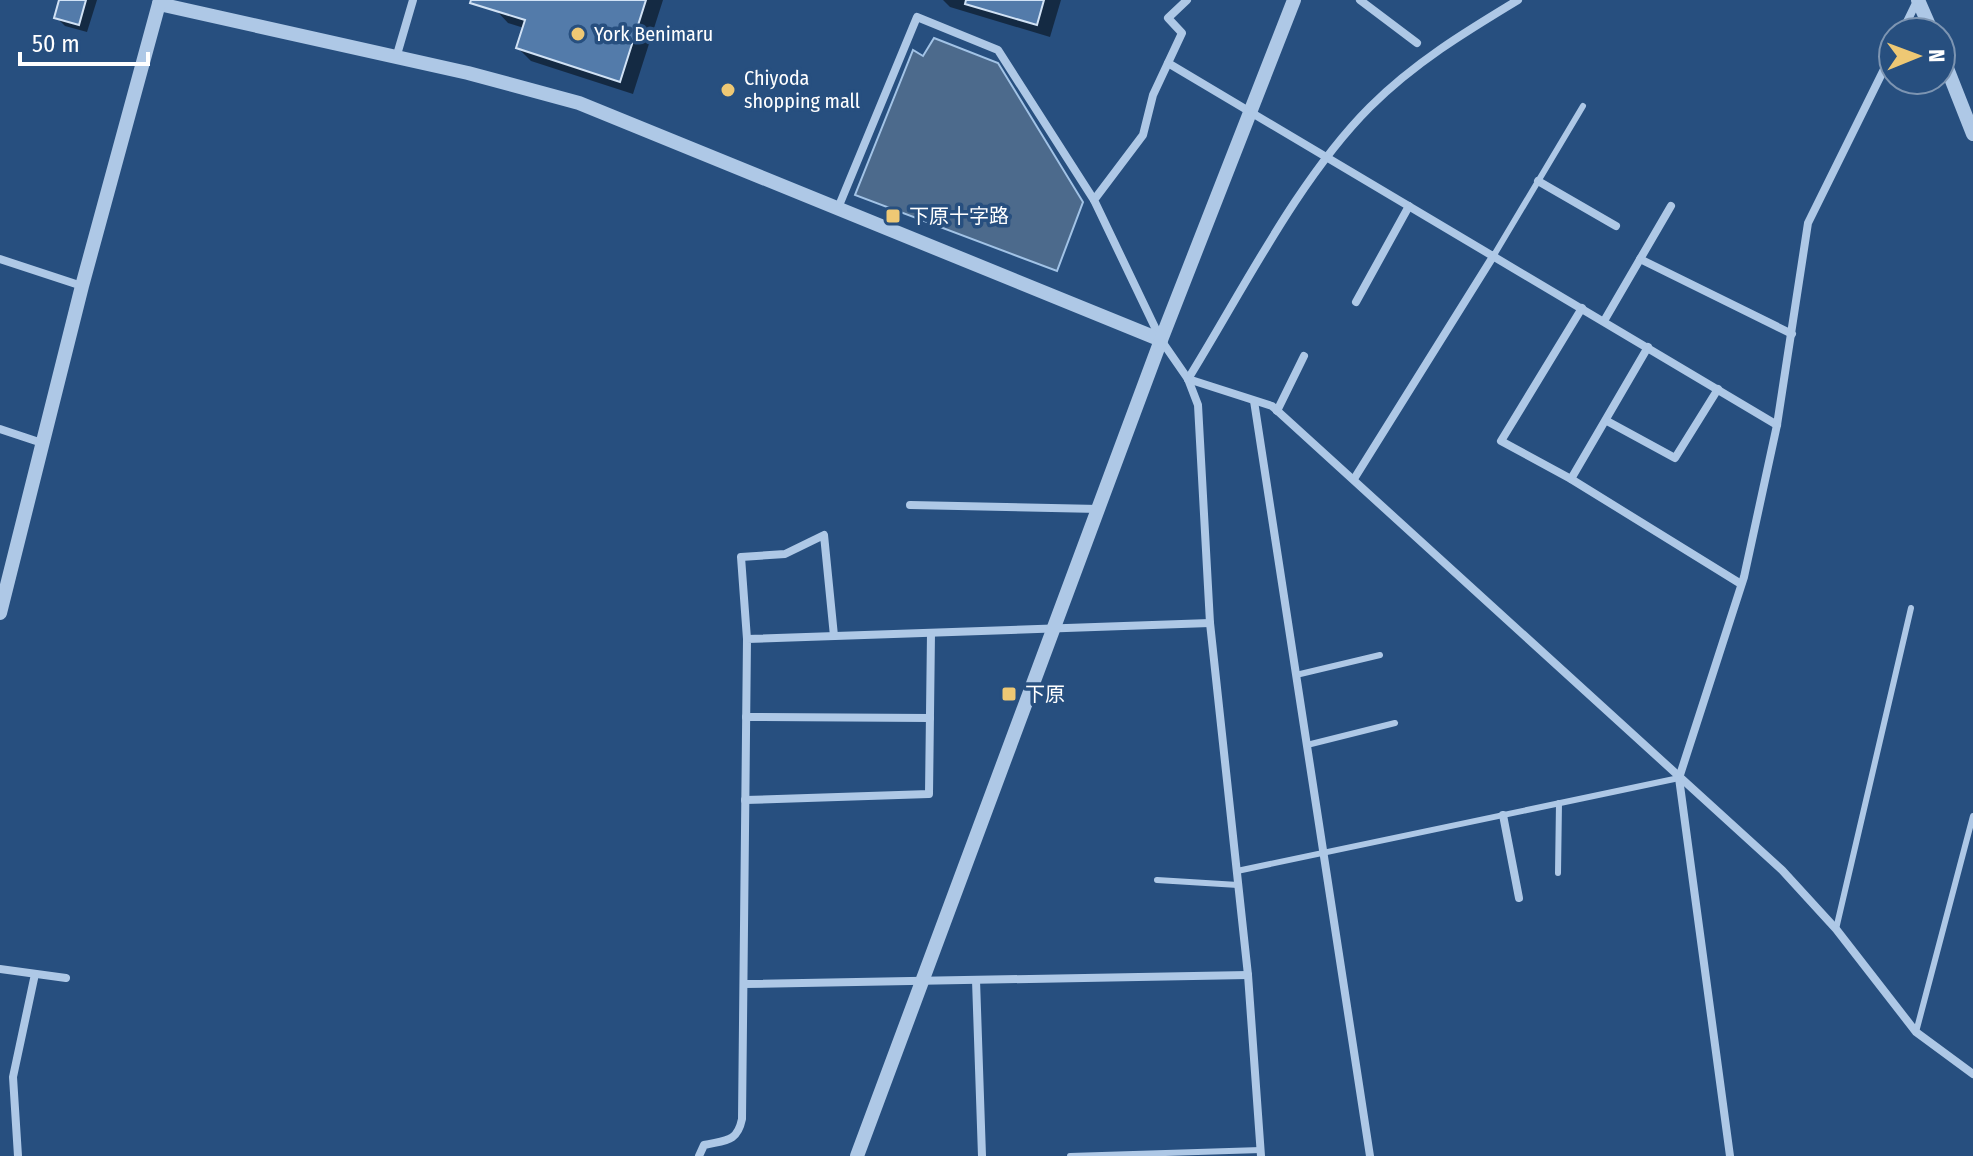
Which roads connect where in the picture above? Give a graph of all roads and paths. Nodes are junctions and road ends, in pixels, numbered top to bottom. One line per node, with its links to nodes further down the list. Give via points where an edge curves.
1 (413, 0): 8 (street)
2 (1187, 0): 9 (street, via 1168,18 1182,33)
3 (1294, 0): 13 (street)
4 (1360, 0): 7 (street)
5 (1518, 0): 15 (street, via 1405,75 1368,109)
6 (160, 2): 8 (street); 25 (street)
7 (1417, 43)
8 (396, 58): 20 (street, via 579,103)
9 (1168, 63): 13 (street); 17 (street, via 1143,135)
10 (1877, 83): 29 (street, via 1808,223)
11 (1957, 94): 14 (street)
12 (1583, 106): 16 (lane)
13 (1251, 114): 15 (street); 30 (street)
14 (1973, 134)
15 (1329, 157): 18 (street); 33 (street)
16 (1538, 181): 21 (street); 22 (lane)
17 (1094, 200): 20 (street, via 998,50 917,17); 30 (street)
18 (1409, 206): 22 (street); 26 (street)
19 (1671, 206): 24 (street)
20 (838, 208): 30 (street)
21 (1616, 226)
22 (1494, 255): 27 (street); 41 (street)
23 (0, 259): 25 (street)
24 (1640, 259): 28 (street); 29 (street)
25 (82, 286): 40 (street)
26 (1356, 302)
27 (1582, 308): 28 (street); 42 (street, via 1501,441)
28 (1604, 321): 31 (street)
29 (1792, 334): 38 (street)
30 (1161, 340): 33 (street); 44 (street)
31 (1648, 347): 34 (street); 37 (street)
32 (1304, 356): 36 (street)
33 (1188, 379): 35 (street); 48 (street, via 1198,405)
34 (1718, 389): 37 (street, via 1675,458); 38 (street)
35 (1254, 401): 36 (street); 54 (street)
36 (1277, 411): 41 (street)
37 (1607, 421): 42 (street)
38 (1777, 425): 45 (street)
39 (0, 429): 40 (street)
40 (42, 443): 47 (street)
41 (1354, 479): 59 (street)
42 (1571, 479): 45 (street)
43 (910, 505): 44 (street)
44 (1100, 509): 49 (street)
45 (1741, 584): 59 (street)
46 (1911, 608): 70 (lane)
47 (0, 613)
48 (1210, 623): 49 (street); 65 (street)
49 (1056, 629): 50 (street); 76 (street)
50 (931, 633): 51 (street); 56 (street)
51 (834, 636): 52 (street); 52 (street, via 824,535 785,554 741,557)
52 (747, 639): 55 (street)
53 (1380, 655): 54 (lane)
54 (1296, 675): 58 (street)
55 (746, 717): 56 (street); 60 (street)
56 (930, 718): 60 (street, via 929,794)
57 (1395, 723): 58 (lane)
58 (1307, 745): 64 (street)
59 (1679, 778): 61 (lane); 70 (street, via 1782,870); 87 (street)
60 (745, 800): 77 (street)
61 (1559, 803): 62 (lane); 66 (lane)
62 (1503, 815): 64 (lane); 69 (street)
63 (1973, 816): 78 (lane)
64 (1324, 853): 65 (lane); 86 (street)
65 (1237, 871): 68 (street)
66 (1558, 873)
67 (1157, 880): 68 (lane)
68 (1238, 885): 73 (street)
69 (1519, 898)
70 (1836, 929): 78 (street)
71 (0, 969): 72 (street)
72 (35, 974): 74 (street); 81 (street, via 13,1077)
73 (1248, 975): 75 (street); 80 (street)
74 (66, 978)
75 (976, 980): 76 (street); 84 (street)
76 (925, 981): 77 (street); 83 (street)
77 (744, 984): 82 (street, via 739,1133 732,1141 704,1145)
78 (1916, 1032): 79 (street)
79 (1973, 1074)
80 (1261, 1153): 85 (lane)
81 (18, 1156)
82 (699, 1156)
83 (857, 1156)
84 (982, 1156)
85 (1070, 1156)
86 (1370, 1156)
87 (1730, 1156)

